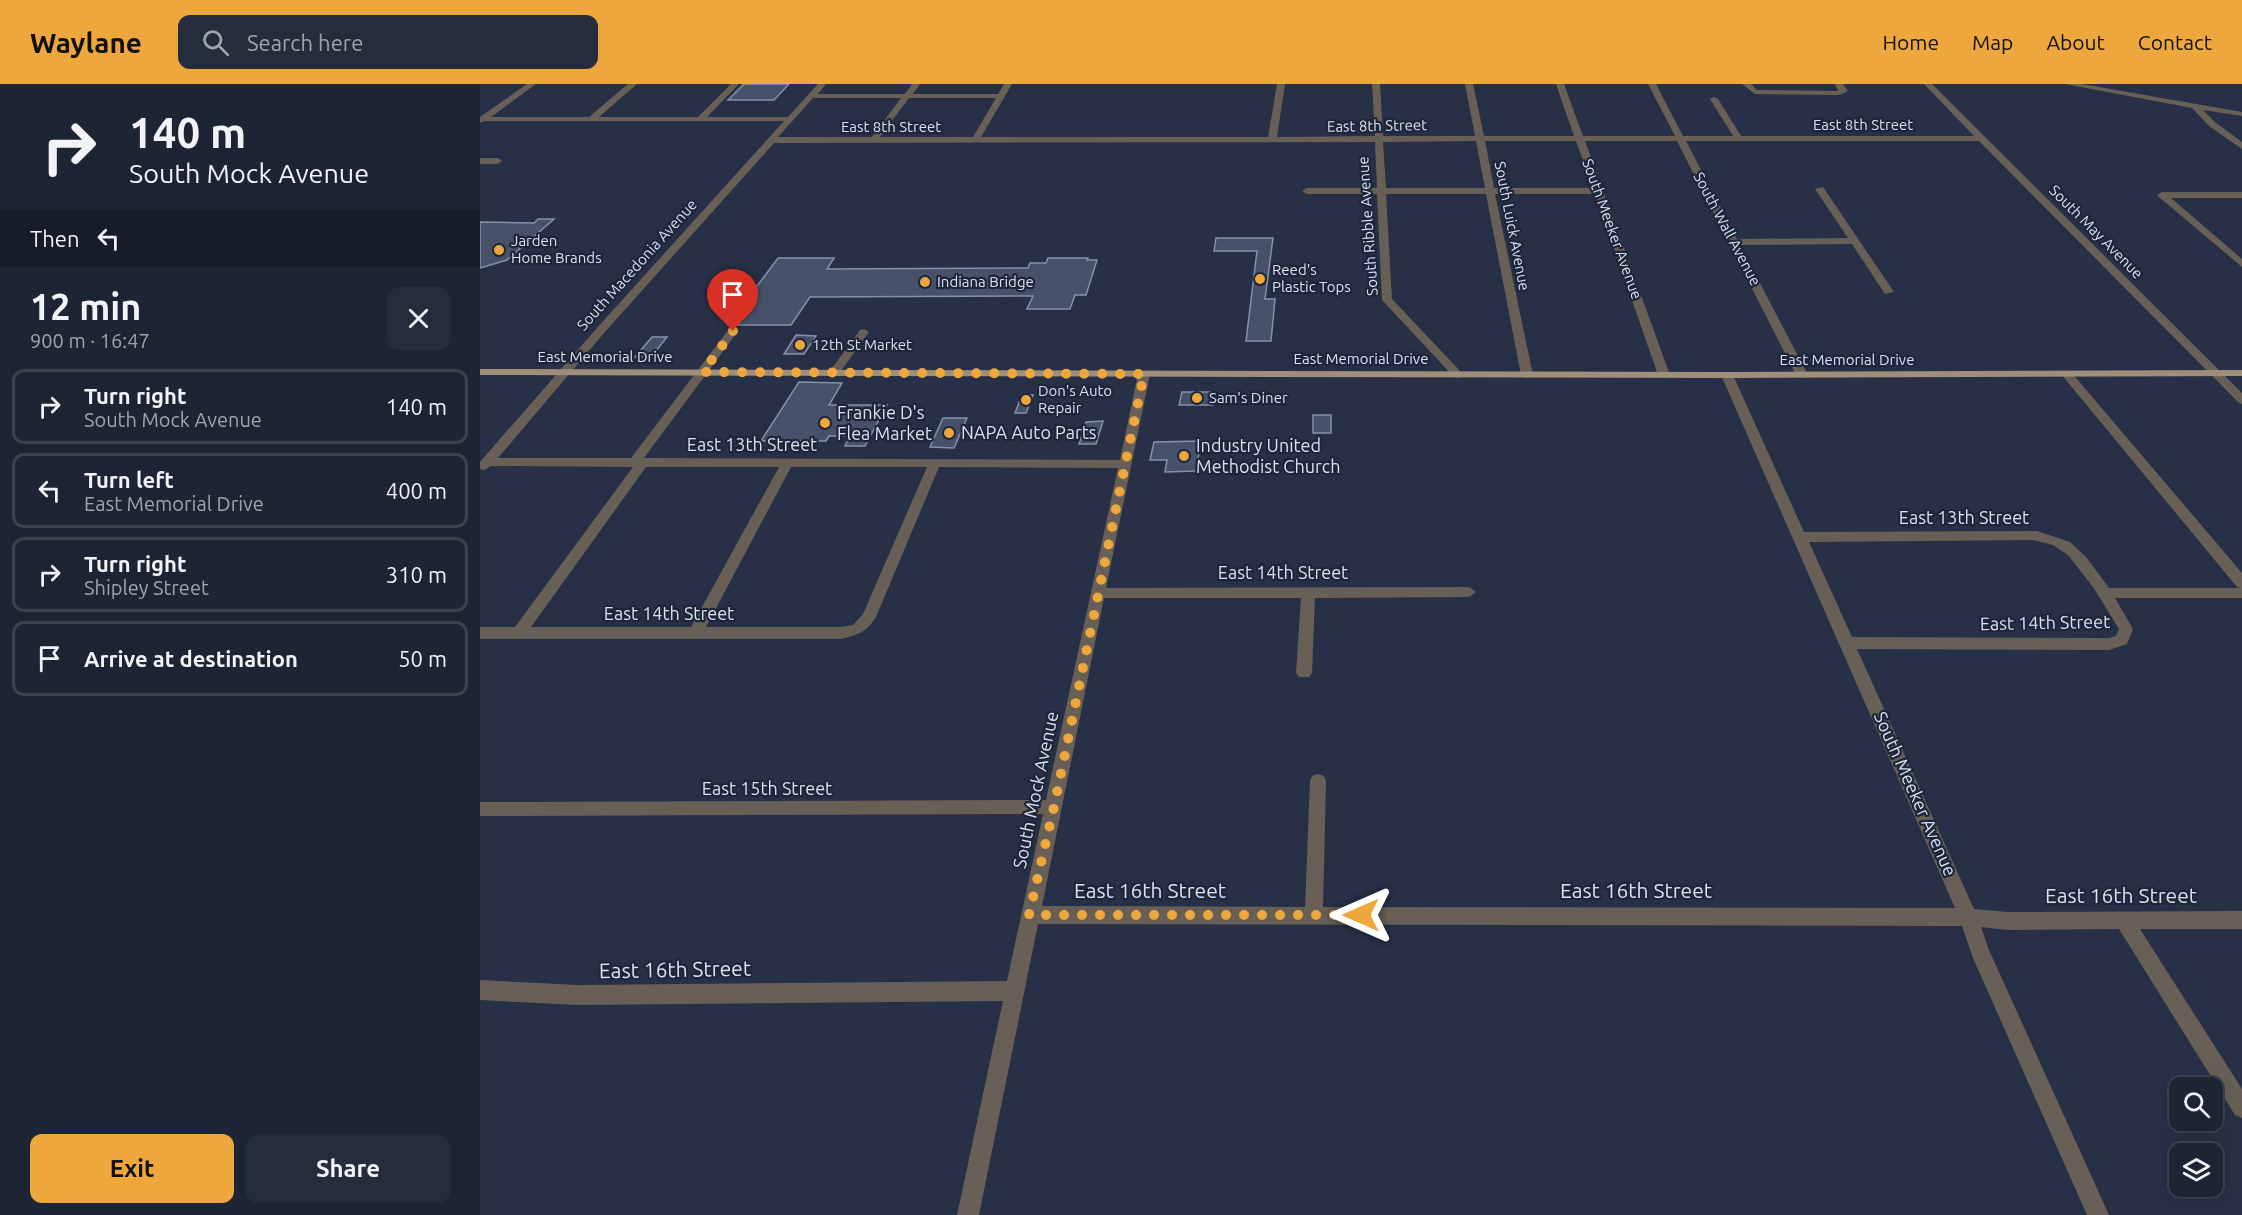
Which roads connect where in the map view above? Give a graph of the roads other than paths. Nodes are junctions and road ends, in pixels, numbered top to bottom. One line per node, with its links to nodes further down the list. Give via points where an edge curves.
1 (532, 84): 25 (street)
2 (633, 84): 22 (street)
3 (735, 84): 23 (street)
4 (822, 84): 16 (street, South Macedonia Avenue)
5 (916, 84): 17 (street)
6 (1008, 84): 18 (street)
7 (1281, 84): 35 (street)
8 (1376, 84): 31 (street, South Ribble Avenue)
9 (1469, 84): 26 (street, South Luick Avenue)
10 (1560, 84): 27 (street, South Meeker Avenue)
11 (1652, 84): 28 (street, South Wall Avenue)
12 (1746, 84): 15 (street, via 1755,92)
13 (1928, 84): 30 (street, South May Avenue)
14 (2069, 84): 20 (street)
15 (1841, 88)
16 (811, 96): 17 (street); 24 (street, South Macedonia Avenue)
17 (907, 96): 18 (street); 33 (street)
18 (1001, 96): 34 (street)
19 (1714, 99): 29 (street)
20 (2193, 104): 21 (street); 36 (street)
21 (2242, 114)
22 (591, 119): 23 (street); 25 (street)
23 (700, 119): 24 (street)
24 (790, 119): 32 (street, South Macedonia Avenue)
25 (481, 120)
26 (1480, 138): 27 (street, East 8th Street); 31 (street, East 8th Street); 40 (street, South Luick Avenue)
27 (1579, 138): 28 (street, East 8th Street); 43 (street, South Meeker Avenue)
28 (1679, 138): 29 (street, East 8th Street); 46 (street, South Wall Avenue)
29 (1738, 138): 30 (street, East 8th Street)
30 (1983, 138): 55 (street, South May Avenue)
31 (1378, 139): 35 (street, East 8th Street); 42 (street, South Ribble Avenue)
32 (771, 140): 33 (street, East 8th Street); 51 (street, South Macedonia Avenue)
33 (874, 140): 34 (street, East 8th Street)
34 (975, 140): 35 (street, East 8th Street)
35 (1272, 140)
36 (2242, 146)
37 (480, 161): 38 (street)
38 (498, 161)
39 (1820, 189): 45 (street)
40 (1490, 190): 42 (street); 43 (street); 60 (street, South Luick Avenue)
41 (1307, 191): 42 (street)
42 (1381, 191): 59 (street, South Ribble Avenue, via 1387,300)
43 (1599, 191): 61 (street, South Meeker Avenue)
44 (2242, 195): 47 (street, via 2163,195)
45 (1856, 241): 46 (street); 48 (street)
46 (1734, 242): 63 (street, South Wall Avenue)
47 (2242, 264)
48 (1889, 292)
49 (733, 331): 53 (street)
50 (864, 332): 54 (street)
51 (565, 371): 52 (main road, East Memorial Drive); 53 (main road, East Memorial Drive); 69 (street, South Macedonia Avenue)
52 (480, 372)
53 (703, 372): 54 (main road, East Memorial Drive); 65 (street)
54 (834, 373): 57 (main road, East Memorial Drive)
55 (2214, 373): 56 (main road, East Memorial Drive); 58 (main road, East Memorial Drive); 64 (street, South May Avenue)
56 (2242, 373)
57 (1144, 374): 59 (main road, East Memorial Drive); 68 (street, South Mock Avenue)
58 (2067, 374): 63 (main road, East Memorial Drive); 71 (street)
59 (1458, 375): 60 (main road, East Memorial Drive)
60 (1527, 375): 61 (main road, East Memorial Drive)
61 (1664, 375): 62 (main road, East Memorial Drive)
62 (1727, 375): 63 (main road, East Memorial Drive); 70 (street, South Meeker Avenue)
63 (1802, 375)
64 (2242, 400)
65 (638, 463): 66 (street, East 13th Street); 69 (street, East 13th Street); 78 (street)
66 (787, 463): 67 (street, East 13th Street); 79 (street)
67 (935, 463): 68 (street, East 13th Street); 79 (street, East 14th Street, via 869,617 858,629 841,633)
68 (1126, 464): 73 (street, South Mock Avenue)
69 (483, 466)
70 (1799, 537): 75 (street, East 13th Street, via 2042,537 2071,550); 80 (street, South Meeker Avenue)
71 (2242, 583)
72 (1468, 592): 74 (street, East 14th Street)
73 (1098, 593): 74 (street, East 14th Street); 83 (street, South Mock Avenue)
74 (1308, 593): 81 (street)
75 (2103, 593): 76 (street, East 14th Street); 80 (street, East 14th Street, via 2126,629 2118,642)
76 (2242, 593)
77 (480, 633): 78 (street, East 14th Street)
78 (518, 634): 79 (street, East 14th Street)
79 (695, 634)
80 (1846, 643): 87 (street, South Meeker Avenue)
81 (1304, 673)
82 (1318, 781): 86 (street)
83 (1054, 807): 84 (street, East 15th Street); 85 (street, South Mock Avenue)
84 (480, 809)
85 (1029, 915): 86 (street, East 16th Street); 91 (street, South Mock Avenue)
86 (1314, 915): 87 (street, East 16th Street)
87 (1968, 918): 89 (street, East 16th Street); 94 (street, South Meeker Avenue)
88 (2242, 920): 89 (street, East 16th Street)
89 (2124, 921): 92 (street)
90 (480, 990): 91 (street, East 16th Street, via 578,995)
91 (1014, 991): 93 (street, South Mock Avenue)
92 (2242, 1107)
93 (968, 1215)
94 (2098, 1215)

